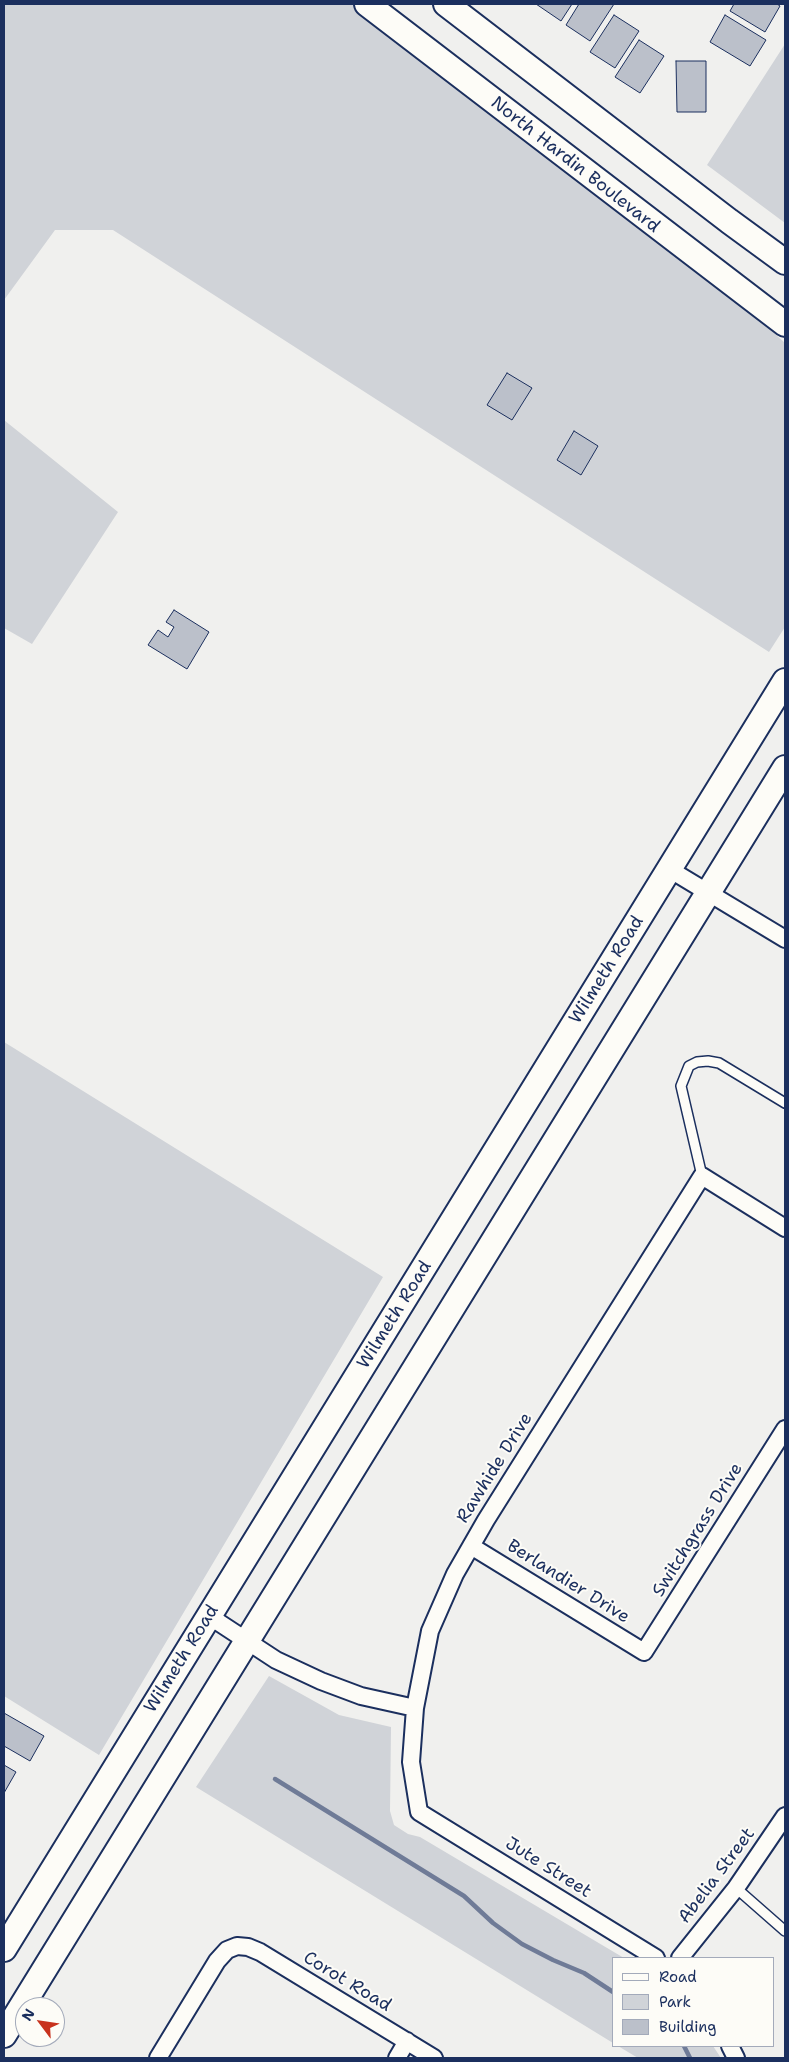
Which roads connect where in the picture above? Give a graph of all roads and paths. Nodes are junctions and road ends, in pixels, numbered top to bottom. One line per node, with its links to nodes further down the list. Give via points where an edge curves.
1 (367, 4): 4 (street, North Hardin Boulevard)
2 (446, 4): 3 (street)
3 (785, 262)
4 (785, 324)
5 (785, 681): 7 (street, Wilmeth Road)
6 (785, 768): 8 (street)
7 (670, 868): 8 (street); 15 (street, Wilmeth Road)
8 (708, 892): 9 (street); 16 (street)
9 (785, 939)
10 (785, 1103): 11 (lane, via 719,1063 698,1062 689,1066 681,1086)
11 (702, 1176): 12 (street); 14 (street, Rawhide Drive)
12 (785, 1228)
13 (785, 1429): 17 (street, Switchgrass Drive)
14 (471, 1546): 17 (street, Berlandier Drive); 18 (street, Rawhide Drive, via 430,1631)
15 (209, 1616): 16 (street); 23 (street, Wilmeth Road)
16 (247, 1641): 18 (street, via 276,1660 361,1696); 26 (street)
17 (644, 1652)
18 (415, 1708): 19 (street, Rawhide Drive, via 412,1762)
19 (419, 1812): 24 (street, Jute Street)
20 (785, 1816): 21 (street, Abelia Street)
21 (736, 1888): 22 (lane); 25 (street, Abelia Street)
22 (785, 1932)
23 (4, 1949)
24 (654, 1957)
25 (681, 1957)
26 (4, 2035)
27 (407, 2041): 28 (street, Corot Road, via 260,1952 237,1946 227,1950 217,1961); 29 (street); 30 (street, Corot Road)
28 (158, 2058)
29 (397, 2058)
30 (434, 2058)

